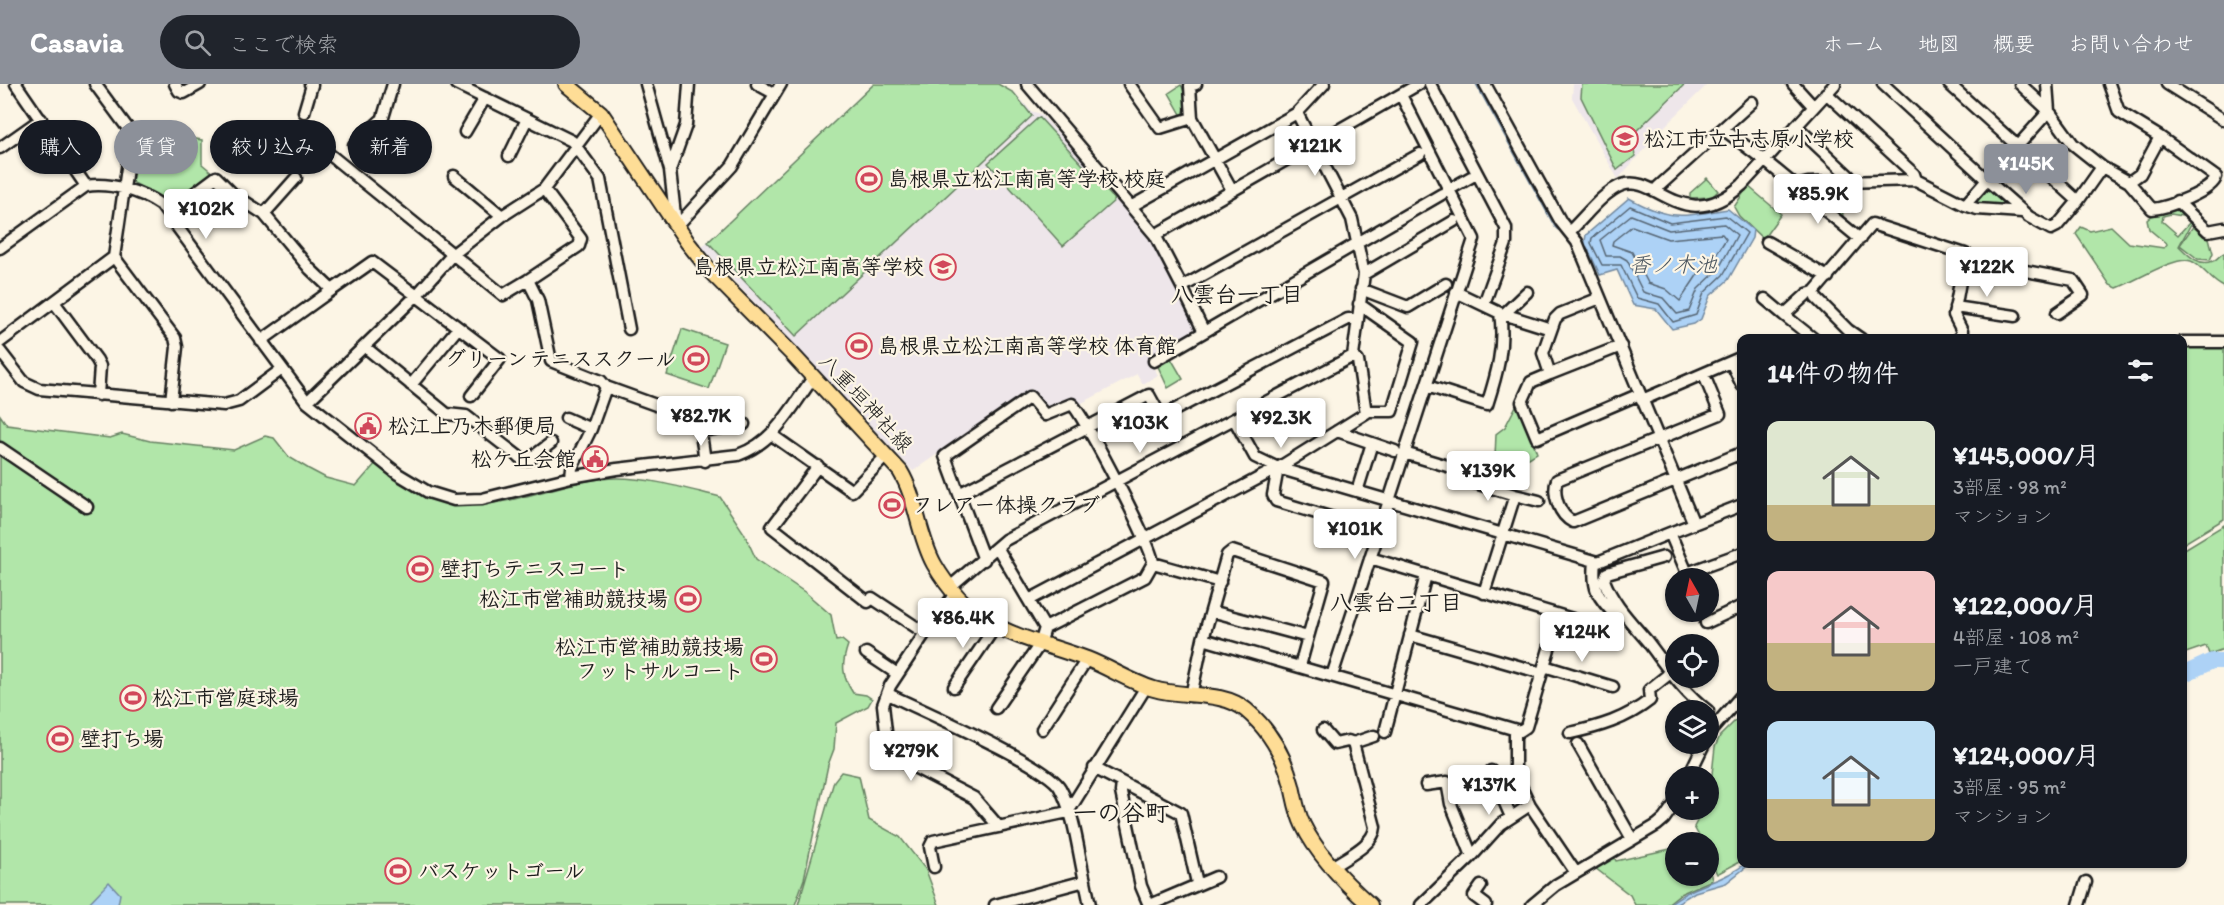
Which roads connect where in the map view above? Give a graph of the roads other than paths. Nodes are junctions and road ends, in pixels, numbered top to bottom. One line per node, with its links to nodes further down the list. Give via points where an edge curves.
1 (16, 84): 38 (street)
2 (95, 84): 68 (street, via 132,134)
3 (175, 84): 4 (street, via 184,93)
4 (200, 84)
5 (310, 84): 34 (street)
6 (393, 84): 40 (street)
7 (456, 84): 30 (street)
8 (566, 84): 35 (main road, 八重垣神社線)
9 (646, 84): 56 (street)
10 (689, 84): 56 (street, via 686,125)
11 (757, 84): 27 (street)
12 (1027, 84): 75 (street)
13 (1129, 84): 37 (street, via 1160,128)
14 (1324, 84): 36 (street)
15 (1419, 84): 29 (street)
16 (1430, 84): 107 (street, via 1506,228 1506,243)
17 (1485, 84): 83 (street, via 1561,222)
18 (1793, 84): 32 (street)
19 (1835, 84): 28 (street)
20 (1883, 84): 61 (street)
21 (1949, 84): 47 (street)
22 (2020, 84): 33 (street)
23 (2047, 84): 33 (street)
24 (2109, 84): 45 (street, via 2119,111)
25 (2167, 84): 41 (street)
26 (1192, 85): 37 (street)
27 (778, 89): 81 (street, via 732,166)
28 (1826, 93): 32 (street); 60 (street)
29 (1401, 95): 46 (street); 70 (street)
30 (485, 98): 39 (street); 44 (street)
31 (1752, 102): 43 (street)
32 (1813, 106): 42 (street)
33 (2049, 111): 47 (street); 55 (street, via 2073,144)
34 (304, 112)
35 (601, 113): 48 (street); 81 (main road, 八重垣神社線)
36 (1297, 113): 46 (street); 53 (street)
37 (1192, 118): 53 (street)
38 (41, 119): 49 (street); 64 (street)
39 (527, 119): 48 (street, via 572,141); 51 (street)
40 (380, 120)
41 (2224, 120)
42 (1796, 126): 54 (street); 63 (street, via 1850,176)
43 (1723, 129): 54 (street); 66 (street)
44 (465, 132)
45 (2160, 137): 62 (street, via 2140,174); 73 (street, via 2216,177 2209,188)
46 (1314, 144): 69 (street); 71 (street)
47 (2018, 146): 61 (street); 72 (street)
48 (576, 147): 67 (street); 115 (street, via 600,179)
49 (0, 148)
50 (1420, 154): 71 (street)
51 (509, 156)
52 (336, 160): 90 (street)
53 (1214, 160): 69 (street); 75 (street)
54 (1764, 160): 65 (street); 83 (street, via 1731,194 1709,204 1685,205 1636,184 1620,186)
55 (2102, 167): 62 (street); 72 (street)
56 (670, 170): 81 (street)
57 (454, 176): 79 (street)
58 (1471, 177): 70 (street)
59 (296, 178): 78 (street)
60 (1916, 180): 63 (street); 74 (street)
61 (1987, 180): 74 (street); 76 (street)
62 (2129, 182): 73 (street, via 2152,209)
63 (1851, 183): 65 (street)
64 (86, 186): 68 (street); 88 (street)
65 (1796, 186): 85 (street)
66 (1658, 187)
67 (544, 189): 79 (street); 94 (street, via 581,239 579,246)
68 (125, 190): 77 (street, via 152,198); 91 (street)
69 (1232, 190): 84 (street)
70 (1446, 192): 87 (street); 99 (street, via 1474,236)
71 (1342, 198): 87 (street, via 1352,219); 96 (street)
72 (2078, 201): 76 (street, via 2055,228)
73 (2177, 201): 82 (street, via 2208,231)
74 (1965, 205): 76 (street)
75 (1132, 206): 84 (street)
76 (2022, 212)
77 (168, 213): 78 (street, via 216,177 233,194); 121 (street)
78 (264, 214): 97 (street)
79 (502, 216): 90 (street)
80 (1454, 221): 92 (street)
81 (676, 227): 134 (main road, 八重垣神社線, via 711,272)
82 (2224, 228)
83 (1570, 231): 103 (street)
84 (1155, 235): 96 (street)
85 (1860, 239): 89 (street, via 1872,224); 93 (street)
86 (1767, 242): 93 (street)
87 (1356, 245): 92 (street); 117 (street)
88 (0, 248)
89 (1965, 254): 108 (street); 109 (street, via 2009,268 2073,280 2082,291 2081,299)
90 (452, 255): 94 (street, via 502,295); 102 (street)
91 (114, 257): 105 (street); 141 (street, via 175,338)
92 (1364, 274): 98 (street)
93 (1828, 277): 101 (street)
94 (528, 279): 137 (street, via 538,300 551,361 601,381)
95 (1446, 284): 98 (street, via 1408,307)
96 (1182, 287): 117 (street)
97 (332, 290): 102 (street, via 372,262); 121 (street)
98 (1361, 290): 106 (street)
99 (1456, 292): 107 (street); 136 (street)
100 (1527, 292): 110 (street)
101 (1814, 292): 111 (street); 119 (street)
102 (416, 296): 114 (street); 126 (street)
103 (1600, 298): 116 (street, via 1560,314); 125 (street)
104 (1765, 299): 111 (street)
105 (54, 302): 122 (street); 138 (street, via 100,366)
106 (1359, 304): 113 (street); 143 (street, via 1413,342 1392,411)
107 (1484, 304): 110 (street)
108 (1955, 307): 112 (street); 120 (street)
109 (2057, 313)
110 (1502, 314): 116 (street); 136 (street, via 1503,346 1487,405)
111 (1784, 315): 118 (street)
112 (2015, 316)
113 (1357, 319): 128 (street); 149 (street, via 1348,319 1161,417 1149,395)
114 (458, 328): 135 (street); 139 (street, via 500,359)
115 (629, 329)
116 (1551, 329): 132 (street, via 1543,353)
117 (1204, 332): 130 (street)
118 (1808, 334)
119 (1855, 334)
120 (1961, 334)
121 (261, 341): 131 (street)
122 (0, 342)
123 (2187, 342): 124 (street)
124 (2224, 342)
125 (1621, 346): 132 (street); 140 (street)
126 (365, 347): 135 (street); 142 (street)
127 (0, 351): 138 (street, via 29,387)
128 (1353, 356): 143 (street, via 1358,361); 147 (street)
129 (1736, 360): 133 (street)
130 (1154, 361)
131 (282, 369): 141 (street, via 231,404); 142 (street)
132 (1550, 374): 140 (street, via 1531,382 1522,402 1533,440)
133 (1704, 375): 140 (street); 154 (street, via 1720,414)
134 (813, 378): 153 (street); 160 (main road, 八重垣神社線)
135 (411, 385): 156 (street, via 447,414 466,416 523,460)
136 (1427, 386): 158 (street)
137 (606, 387): 144 (street); 150 (street)
138 (98, 395): 141 (street)
139 (471, 396)
140 (1641, 397): 154 (street)
141 (171, 401)
142 (307, 402): 164 (street, via 403,478 454,500 482,500)
143 (1367, 411): 152 (street)
144 (678, 413)
145 (702, 413): 151 (street)
146 (566, 418): 150 (street)
147 (1234, 419): 163 (street, via 1255,457); 166 (street)
148 (744, 423): 151 (street)
149 (1087, 426): 166 (street); 168 (street); 168 (street, via 1072,404 1045,415 1030,397 945,456)
150 (591, 429): 164 (street)
151 (701, 431): 161 (street)
152 (1337, 431): 155 (street); 163 (street)
153 (772, 435): 161 (street, via 750,451); 162 (street)
154 (1658, 438): 165 (street); 165 (street, via 1557,480 1558,505 1573,522)
155 (1372, 442): 158 (street); 167 (street)
156 (551, 443)
157 (0, 448): 172 (street)
158 (1400, 452): 169 (street, via 1464,471 1472,482); 170 (street)
159 (1737, 455): 165 (street)
160 (886, 456): 162 (street, via 852,491); 188 (main road, 八重垣神社線, via 904,478 924,542)
161 (705, 461): 164 (street, via 617,468)
162 (818, 466): 198 (street, via 772,527 870,600)
163 (1278, 468): 170 (street); 175 (street, via 1273,495 1276,501); 178 (street)
164 (571, 477)
165 (1676, 479): 174 (street)
166 (1115, 483): 178 (street); 179 (street)
167 (1359, 485)
168 (958, 494): 183 (street)
169 (1515, 495): 171 (street); 176 (street)
170 (1390, 501): 176 (street); 182 (street)
171 (1539, 501)
172 (87, 507)
173 (1737, 508): 174 (street)
174 (1694, 524): 177 (street)
175 (1370, 529)
176 (1502, 533): 184 (street); 189 (street)
177 (1670, 533): 180 (street, via 1687,573); 184 (street)
178 (1145, 538): 185 (street); 190 (street)
179 (997, 547): 183 (street); 190 (street)
180 (1737, 555)
181 (1664, 557): 193 (street, via 1604,574)
182 (1370, 558): 186 (street); 209 (street)
183 (984, 560): 188 (street)
184 (1595, 561): 193 (street, via 1596,592)
185 (1154, 563): 187 (street); 197 (street, via 1145,577)
186 (1426, 575): 189 (street); 199 (street)
187 (1220, 582): 192 (street); 200 (street, via 1227,555 1232,551 1322,579 1324,586)
188 (953, 591): 196 (main road, 八重垣神社線, via 974,614); 198 (street)
189 (1484, 593): 194 (street)
190 (1029, 600): 197 (street)
191 (1737, 608): 195 (street)
192 (1211, 611): 200 (street); 201 (street)
193 (1619, 614): 194 (street, via 1599,627); 206 (street)
194 (1559, 615): 207 (street)
195 (1706, 623)
196 (995, 627): 202 (main road, 八重垣神社線); 211 (street)
197 (1046, 628): 202 (street)
198 (925, 633): 208 (street)
199 (1410, 634): 207 (street); 216 (street)
200 (1308, 637): 205 (street)
201 (1203, 639): 205 (street); 217 (street)
202 (1040, 644): 204 (main road, 八重垣神社線); 220 (street)
203 (866, 653): 208 (street)
204 (1087, 659): 212 (main road, 八重垣神社線); 222 (street)
205 (1300, 666): 209 (street)
206 (1665, 668)
207 (1543, 669): 213 (street); 224 (street, via 1526,727)
208 (896, 673): 215 (street)
209 (1332, 676): 216 (street)
210 (1665, 678): 226 (street, via 1648,690 1650,700 1632,713)
211 (954, 687)
212 (1146, 687): 217 (main road, 八重垣神社線); 230 (street)
213 (1612, 687)
214 (1682, 688): 218 (street)
215 (888, 694): 235 (street, via 1013,754 1055,781); 238 (street, via 883,705 891,755 974,798)
216 (1396, 694): 224 (street); 225 (street)
217 (1191, 696): 242 (main road, 八重垣神社線, via 1235,703 1270,736 1286,765 1303,826)
218 (1694, 700)
219 (1737, 700): 221 (street)
220 (996, 708)
221 (1719, 719)
222 (1042, 729)
223 (1323, 730): 228 (street, via 1335,744)
224 (1515, 730): 234 (street, via 1515,774)
225 (1385, 732)
226 (1570, 733)
227 (1374, 736): 228 (street)
228 (1353, 743): 242 (street, via 1374,832 1366,843)
229 (1578, 744): 239 (street)
230 (1094, 768): 232 (street); 235 (street)
231 (1491, 771): 236 (street)
232 (1122, 783): 247 (street, via 1181,813); 252 (street, via 1141,886)
233 (1426, 785): 240 (street, via 1447,782 1451,804)
234 (1530, 805): 236 (street); 243 (street)
235 (1068, 812): 238 (street); 245 (street)
236 (1511, 817): 240 (street)
237 (1665, 818): 239 (street)
238 (999, 827): 241 (street, via 931,842)
239 (1632, 839): 243 (street)
240 (1472, 856): 254 (street)
241 (933, 867)
242 (1332, 867): 253 (main road, 八重垣神社線)
243 (1576, 873): 256 (street)
244 (1216, 877): 247 (street)
245 (1085, 882): 249 (street); 251 (street)
246 (2085, 882): 257 (street)
247 (1197, 883): 252 (street)
248 (1481, 886): 255 (street, via 1474,896)
249 (1039, 899): 250 (street)
250 (995, 905)
251 (1090, 905)
252 (1149, 905)
253 (1370, 905)
254 (1421, 905)
255 (1486, 905)
256 (1532, 905)
257 (2079, 905)

